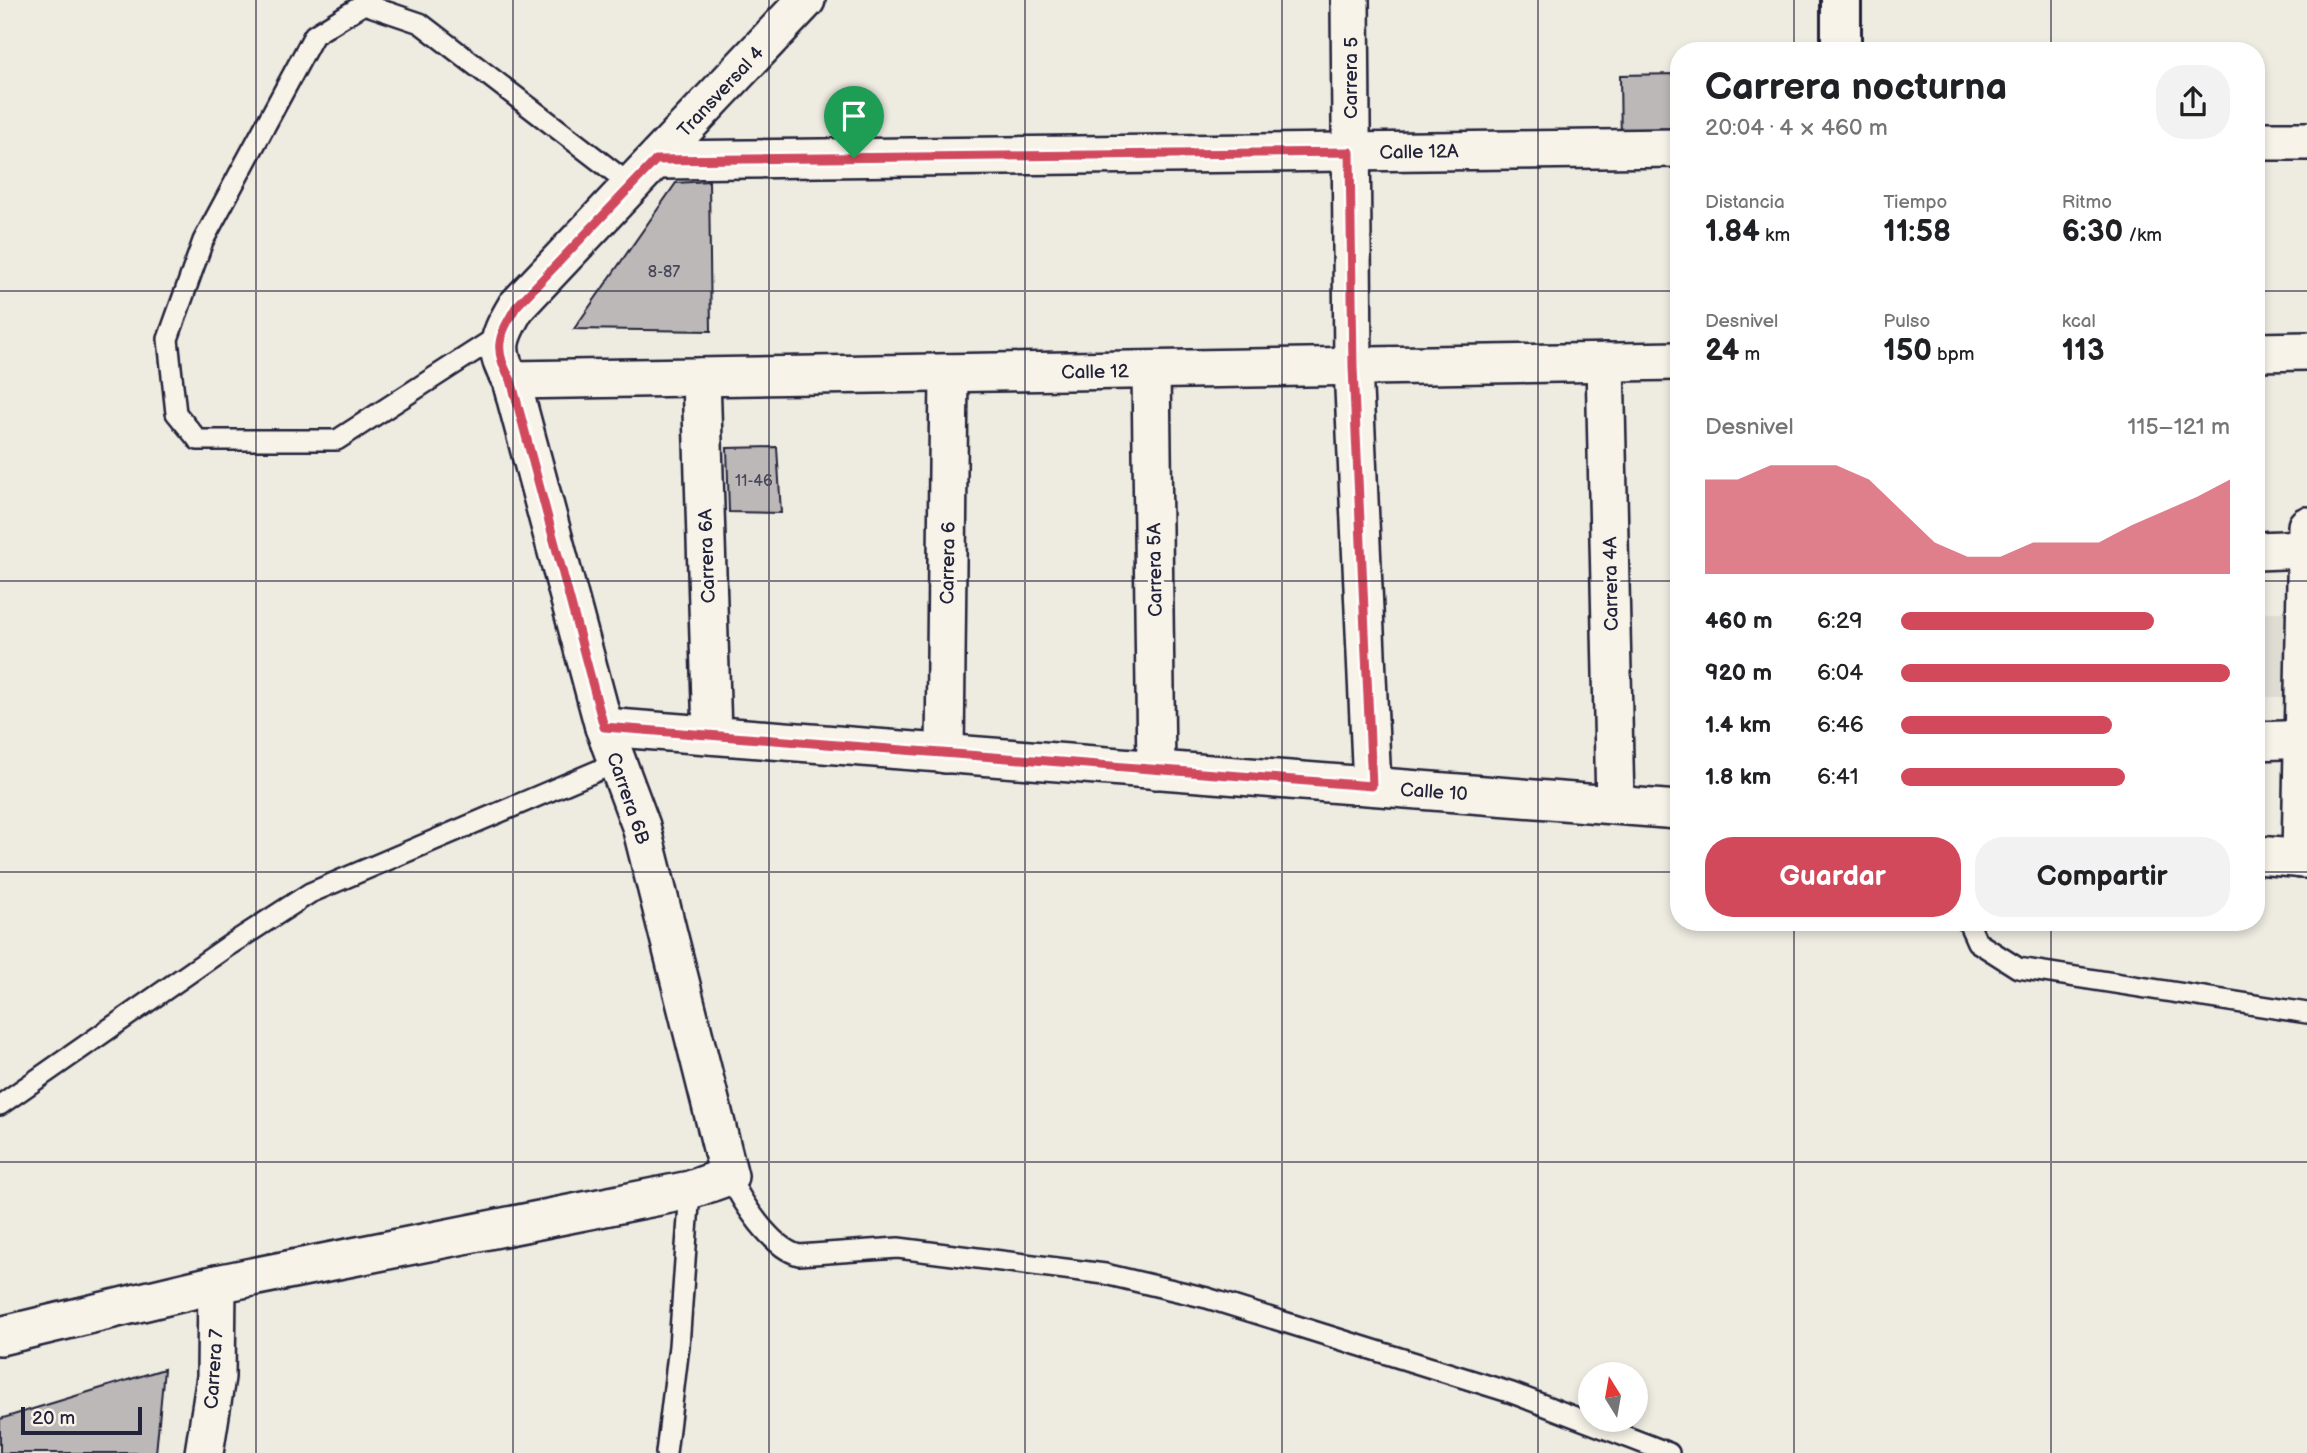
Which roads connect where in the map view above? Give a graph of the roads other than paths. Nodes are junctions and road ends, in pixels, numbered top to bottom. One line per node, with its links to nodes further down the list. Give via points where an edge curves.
1 (806, 0): 9 (street, Transversal 4)
2 (1350, 0): 8 (street, Carrera 5)
3 (1841, 0): 4 (street)
4 (1841, 42)
5 (2265, 141): 6 (street)
6 (2307, 141)
7 (1670, 148): 8 (street, Calle 12A)
8 (1350, 152): 9 (street, Calle 12A); 15 (street, Carrera 5)
9 (644, 173): 10 (street, Transversal 4, via 516,307); 10 (lane, via 420,23 364,4 314,34 203,241 168,339 176,413 198,440 337,440)
10 (501, 334): 19 (street, via 500,363)
11 (2307, 351): 12 (street)
12 (2265, 352)
13 (1670, 361): 14 (street, Calle 12)
14 (1605, 362): 15 (street, Calle 12); 31 (street, Carrera 4A)
15 (1353, 367): 16 (street, Calle 12); 30 (street, Carrera 5)
16 (1151, 370): 17 (street, Calle 12); 29 (street, Carrera 5A)
17 (949, 373): 18 (street, Calle 12); 27 (street, Carrera 6)
18 (701, 377): 19 (street, Calle 12); 24 (street, Carrera 6A)
19 (511, 380): 23 (street, Carrera 6B)
20 (2307, 526): 21 (street)
21 (2307, 549): 22 (street); 25 (street)
22 (2265, 551)
23 (604, 727): 24 (street, Calle 10); 28 (street, Carrera 6B)
24 (712, 735): 27 (street, Calle 10)
25 (2305, 739): 26 (street); 34 (street)
26 (2265, 741)
27 (945, 754): 29 (street, Calle 10)
28 (618, 762): 37 (lane, via 310,893); 38 (street, Carrera 6B, via 641,826)
29 (1156, 770): 30 (street, Calle 10)
30 (1372, 786): 31 (street, Calle 10)
31 (1615, 805): 32 (street, Calle 10)
32 (1670, 809)
33 (2265, 856): 34 (street)
34 (2304, 859)
35 (1972, 931): 36 (lane, via 1977,943 2018,968)
36 (2307, 1013)
37 (0, 1105)
38 (729, 1176): 39 (street); 44 (lane, via 741,1200 785,1251 799,1255 898,1248 1130,1280 1207,1298 1512,1393)
39 (690, 1190): 40 (street); 43 (lane)
40 (217, 1284): 41 (street); 42 (street, Carrera 7, via 216,1377)
41 (0, 1336)
42 (204, 1453)
43 (666, 1453)
44 (1668, 1453)

